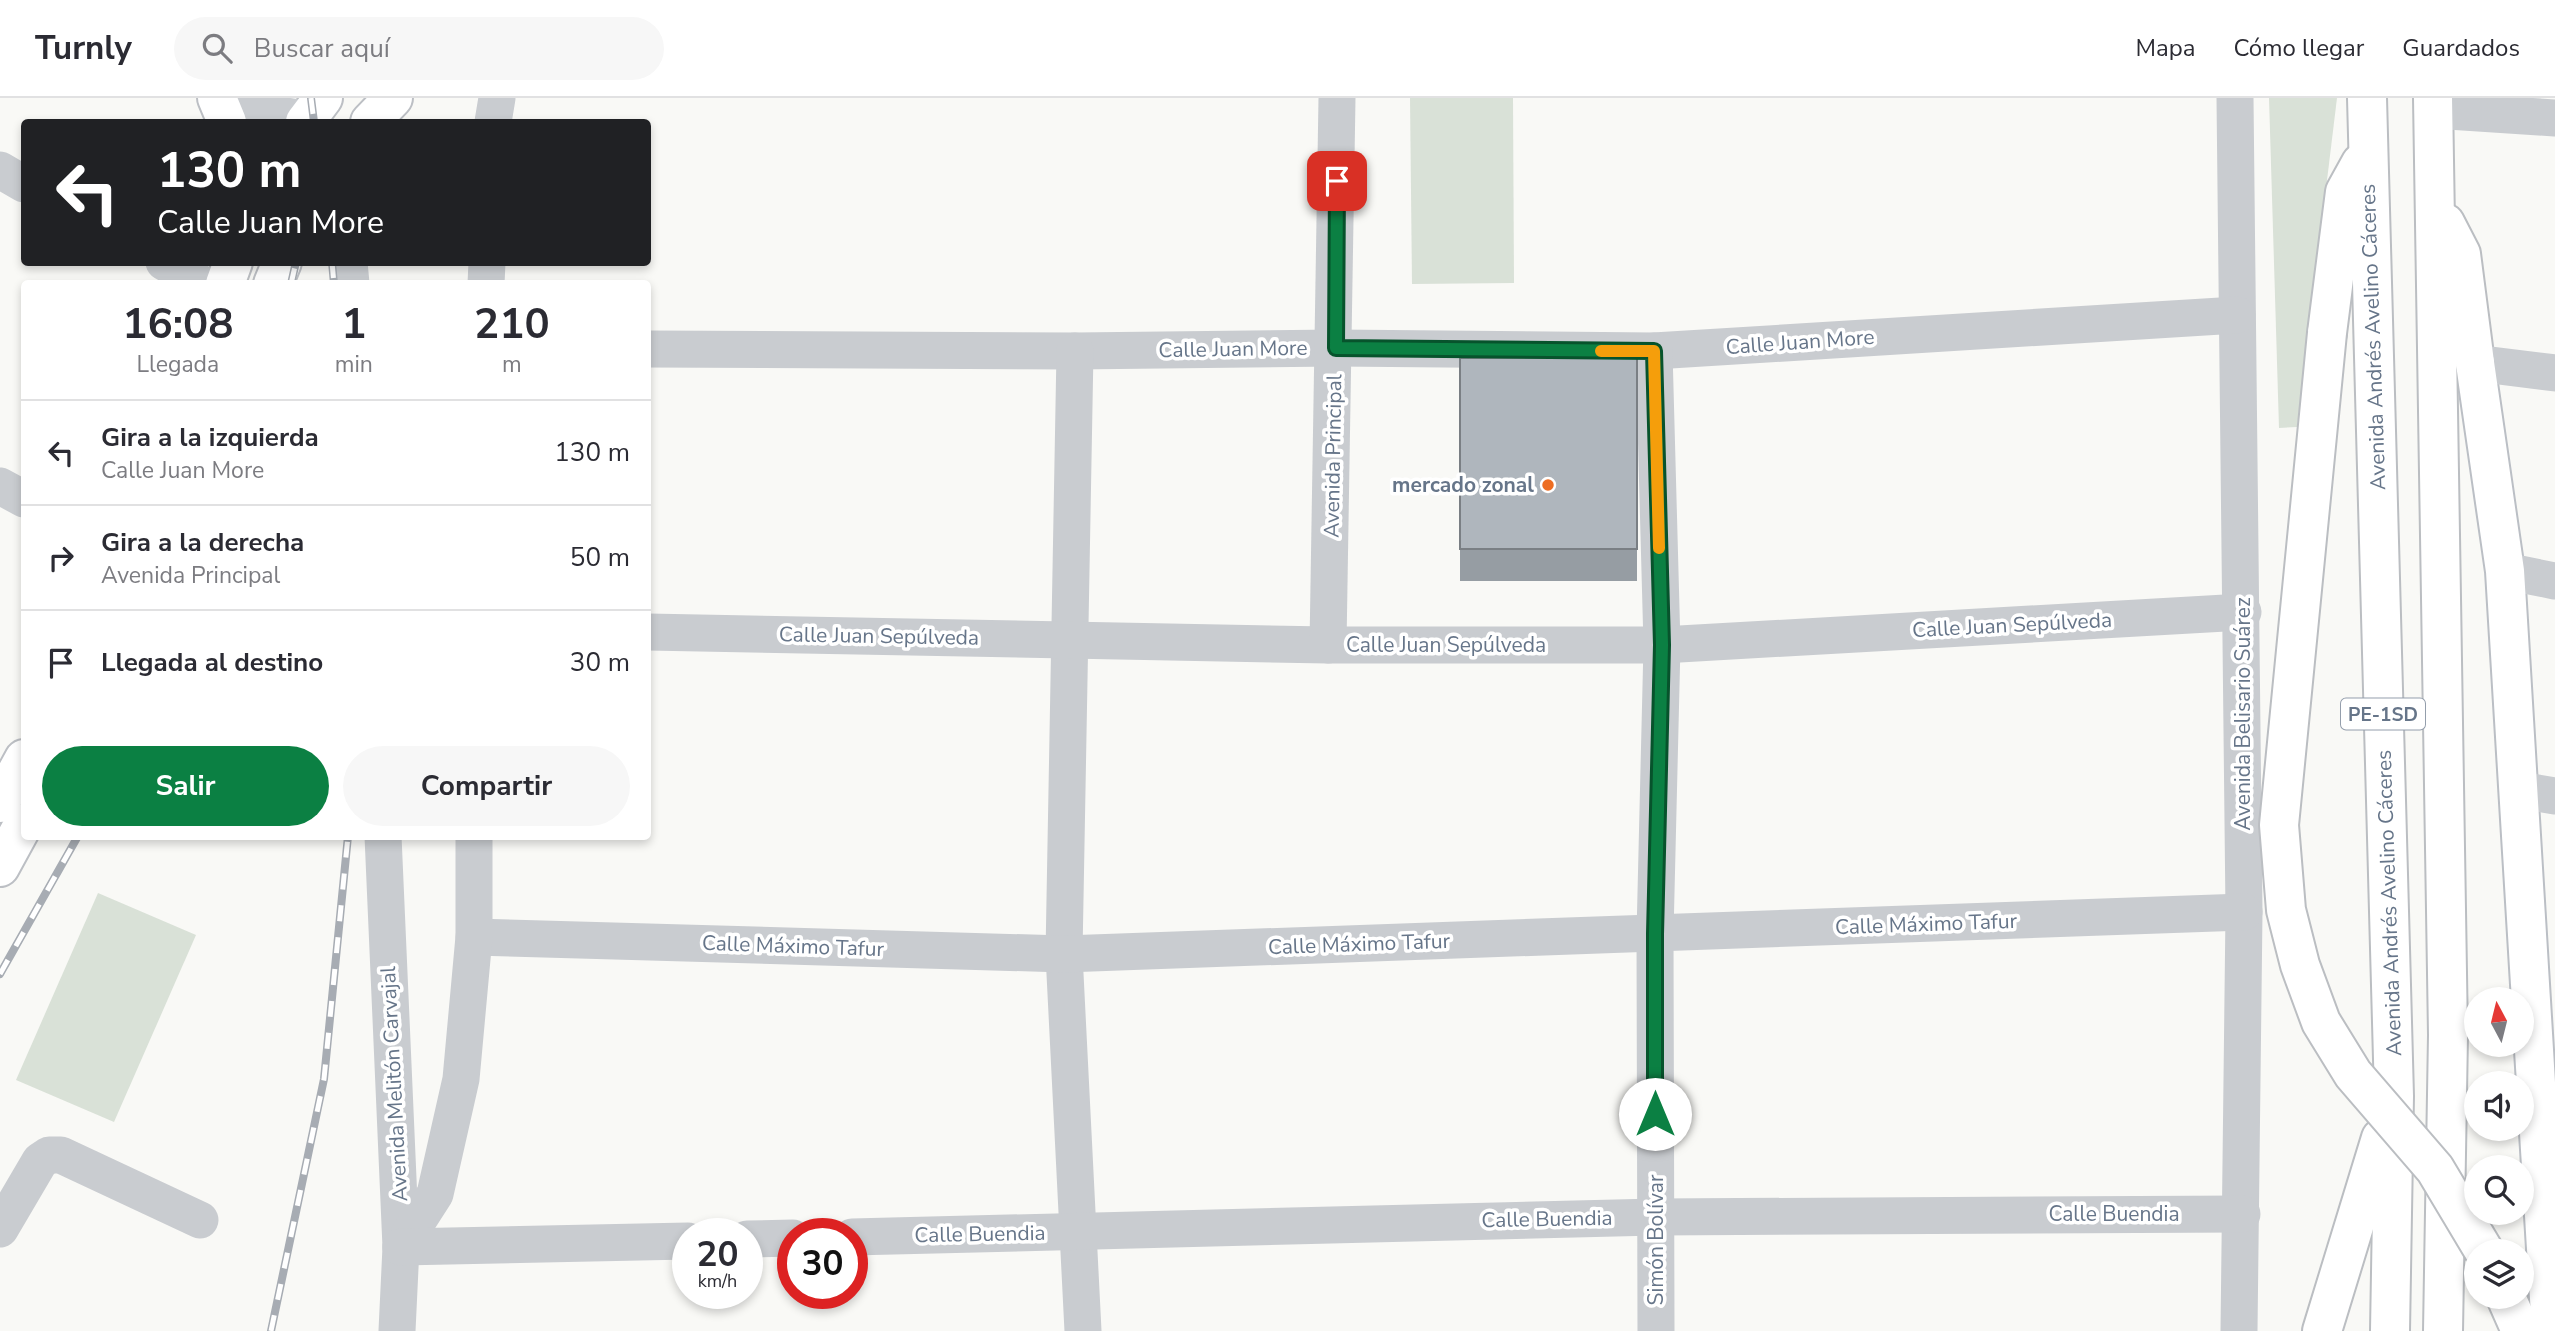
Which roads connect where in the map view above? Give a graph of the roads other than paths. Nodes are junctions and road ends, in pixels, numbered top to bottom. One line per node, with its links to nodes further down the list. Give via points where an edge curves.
1 (217, 98): 11 (main road)
2 (238, 98): 9 (street, via 259,112)
3 (393, 98): 12 (main road)
4 (496, 98): 13 (street)
5 (1337, 98): 21 (street, Avenida Principal)
6 (2235, 98): 20 (street, Avenida Belisario Suárez)
7 (2367, 98): 14 (main road, Avenida Andrés Avelino Cáceres / PE-1SD)
8 (2433, 104): 10 (street); 17 (main road, PE-1SD)
9 (307, 110)
10 (2555, 118)
11 (227, 119)
12 (373, 119)
13 (493, 119)
14 (2368, 152): 48 (main road, Avenida Andrés Avelino Cáceres / PE-1SD); 55 (main road, bridge, via 2345,192 2327,333 2279,825 2286,910 2321,1022 2353,1074 2435,1169)
15 (0, 170): 16 (street)
16 (21, 182)
17 (2435, 203): 25 (main road, via 2461,254); 65 (main road, PE-1SD, via 2448,1034)
18 (171, 266): 19 (street)
19 (195, 280)
20 (2237, 315): 24 (street, Calle Juan More); 31 (street, Avenida Belisario Suárez)
21 (1336, 348): 23 (street, Calle Juan More); 24 (street, Calle Juan More); 34 (street, Avenida Principal)
22 (651, 349): 23 (street, Calle Juan More)
23 (1075, 351): 33 (street)
24 (1654, 351): 35 (street, Simón Bolívar)
25 (2475, 363): 26 (street); 29 (main road)
26 (2555, 373)
27 (0, 486): 28 (street)
28 (21, 497)
29 (2505, 571): 30 (street); 37 (main road)
30 (2555, 580)
31 (2243, 612): 35 (street, Calle Juan Sepúlveda); 43 (street, Avenida Belisario Suárez)
32 (651, 632): 33 (street, Calle Juan Sepúlveda)
33 (1070, 640): 34 (street, Calle Juan Sepúlveda); 46 (street)
34 (1328, 645): 35 (street, Calle Juan Sepúlveda)
35 (1662, 645): 44 (street, Simón Bolívar)
36 (21, 764): 38 (main road)
37 (2537, 793): 47 (main road)
38 (0, 803)
39 (21, 828): 42 (main road)
40 (383, 840): 57 (street, Avenida Melitón Carvajal)
41 (474, 840): 45 (street)
42 (0, 867)
43 (2244, 912): 44 (street, Calle Máximo Tafur); 49 (street, Avenida Belisario Suárez)
44 (1655, 934): 46 (street, Calle Máximo Tafur); 50 (street, Simón Bolívar)
45 (474, 937): 46 (street, Calle Máximo Tafur); 57 (street, via 461,1079 435,1194)
46 (1064, 954): 53 (street)
47 (2545, 1048): 58 (main road)
48 (2394, 1096): 63 (main road); 64 (main road, Avenida Andrés Avelino Cáceres / PE-1SD)
49 (2242, 1214): 50 (street, Calle Buendia); 62 (street, Avenida Belisario Suárez)
50 (1656, 1217): 53 (street, Calle Buendia); 61 (street, Simón Bolívar)
51 (200, 1220): 52 (street, via 61,1155 49,1155 40,1161)
52 (0, 1228)
53 (1078, 1231): 54 (street, Calle Buendia); 60 (street)
54 (868, 1237)
55 (2477, 1239)
56 (672, 1241): 57 (street)
57 (401, 1247): 59 (street, Avenida Melitón Carvajal)
58 (2534, 1320)
59 (397, 1331)
60 (1083, 1331)
61 (1656, 1331)
62 (2239, 1331)
63 (2322, 1331)
64 (2390, 1331)
65 (2443, 1331)

